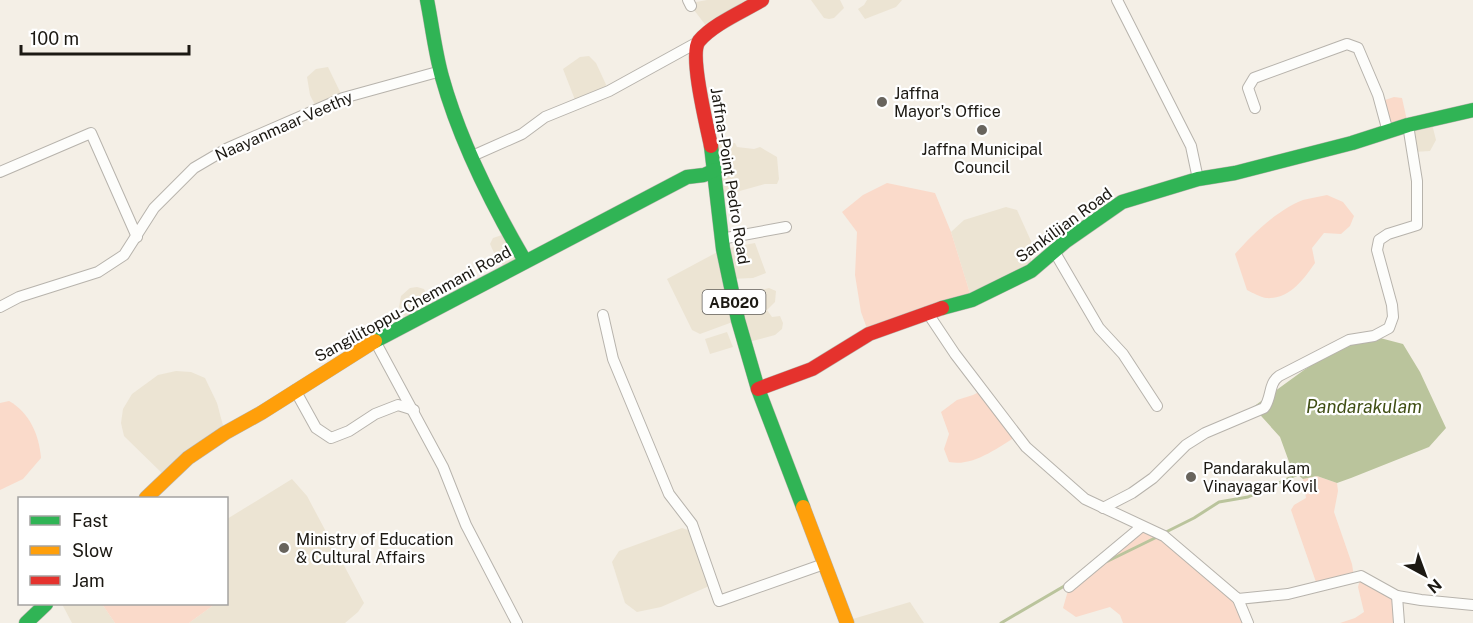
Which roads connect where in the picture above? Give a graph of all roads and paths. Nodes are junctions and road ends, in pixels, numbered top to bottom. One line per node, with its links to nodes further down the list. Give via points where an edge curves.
1 (427, 0): 5 (main road)
2 (762, 0): 4 (main road)
3 (1116, 0): 13 (street, via 1191,146)
4 (698, 42): 10 (street, via 609,91 545,117 522,134); 11 (main road, Jaffna-Point Pedro Road / AB020, via 695,51 699,87)
5 (441, 71): 10 (main road); 15 (street, Naayanmaar Veethy, via 343,98 228,148 194,168 154,208)
6 (1255, 108): 9 (street, via 1248,88 1254,78 1347,45 1358,48 1378,95)
7 (1473, 110): 8 (main road, Sankilijan Road)
8 (1408, 125): 9 (main road, Sankilijan Road); 28 (street, via 1417,181 1417,225 1378,240 1377,250 1392,305 1389,328 1374,336 1349,340 1279,376 1264,408 1186,444 1153,478)
9 (1388, 132): 13 (main road, Sankilijan Road)
10 (470, 157): 18 (main road)
11 (715, 170): 16 (main road, Jaffna-Point Pedro Road / AB020); 18 (main road, Sangilitoppu-Chemmani Road, via 687,177)
12 (0, 172): 15 (street, via 91,133)
13 (1198, 179): 17 (main road, Sankilijan Road, via 1122,202)
14 (786, 227): 16 (street)
15 (137, 237): 19 (street, Naayanmaar Veethy, via 124,255 98,272 19,297)
16 (721, 239): 23 (main road, Jaffna-Point Pedro Road / AB020)
17 (1054, 251): 20 (main road, Sankilijan Road, via 1031,271 972,300); 25 (street, via 1099,328 1123,354)
18 (525, 261): 22 (main road, Sangilitoppu-Chemmani Road)
19 (0, 307)
20 (927, 312): 23 (main road, Sankilijan Road, via 869,334 812,369); 28 (street, via 1026,447 1085,499)
21 (603, 315): 30 (street, via 613,359 669,494 692,524 719,601)
22 (375, 341): 24 (main road, Sangilitoppu-Chemmani Road); 26 (street)
23 (758, 389): 30 (main road, Jaffna-Point Pedro Road / AB020)
24 (295, 390): 26 (street, via 316,428 331,438 398,405); 27 (main road, Sangilitoppu-Chemmani Road, via 188,458)
25 (1157, 406)
26 (414, 410): 38 (street, via 443,466 466,525)
27 (147, 497)
28 (1103, 508): 29 (street)
29 (1141, 527): 31 (street); 33 (street, via 1164,536)
30 (824, 564): 36 (main road, Jaffna-Point Pedro Road / AB020)
31 (1068, 587)
32 (1397, 596): 33 (street, via 1361,576 1288,594); 35 (street); 40 (street)
33 (1238, 599): 39 (street)
34 (44, 605): 37 (main road)
35 (1473, 605)
36 (845, 622)
37 (26, 623)
38 (517, 623)
39 (1248, 623)
40 (1399, 623)

